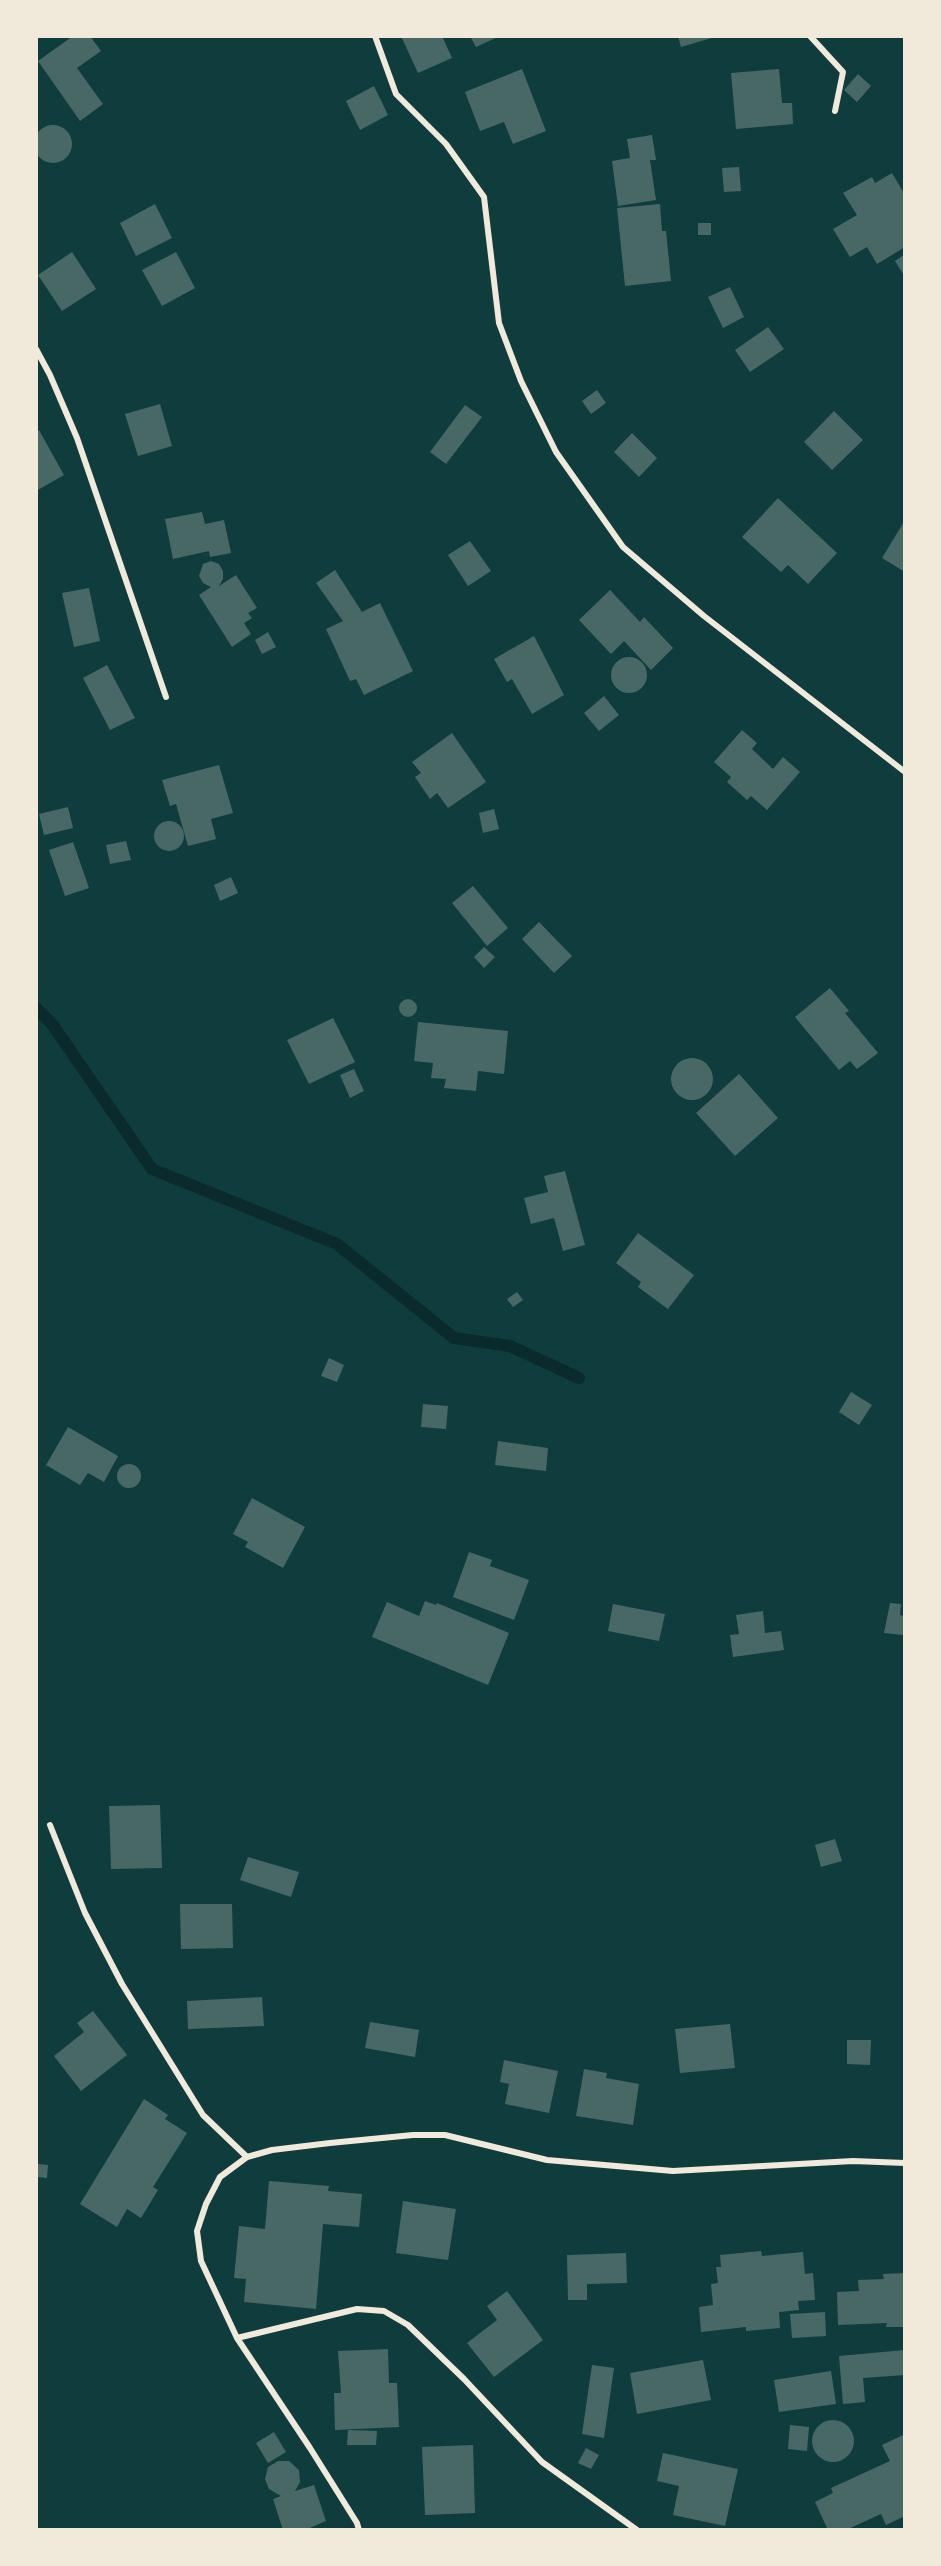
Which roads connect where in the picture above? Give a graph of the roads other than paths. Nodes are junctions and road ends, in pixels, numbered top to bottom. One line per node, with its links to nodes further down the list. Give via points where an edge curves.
1 (375, 36): 6 (street, via 396,94 446,144 484,197 499,323 521,381 555,452 623,548)
2 (810, 36): 3 (street, via 843,72)
3 (835, 111)
4 (36, 349): 5 (street, via 77,438)
5 (166, 697)
6 (905, 772)
7 (50, 1825): 8 (street, via 85,1913 122,1984 203,2115)
8 (247, 2157): 9 (street, via 330,2143 445,2135 547,2160 673,2171 853,2161); 10 (street, via 220,2177 197,2231 201,2261)
9 (905, 2163)
10 (237, 2338): 11 (street); 12 (street, via 357,2308 384,2311 408,2325 542,2462)
11 (359, 2530)
12 (637, 2530)

